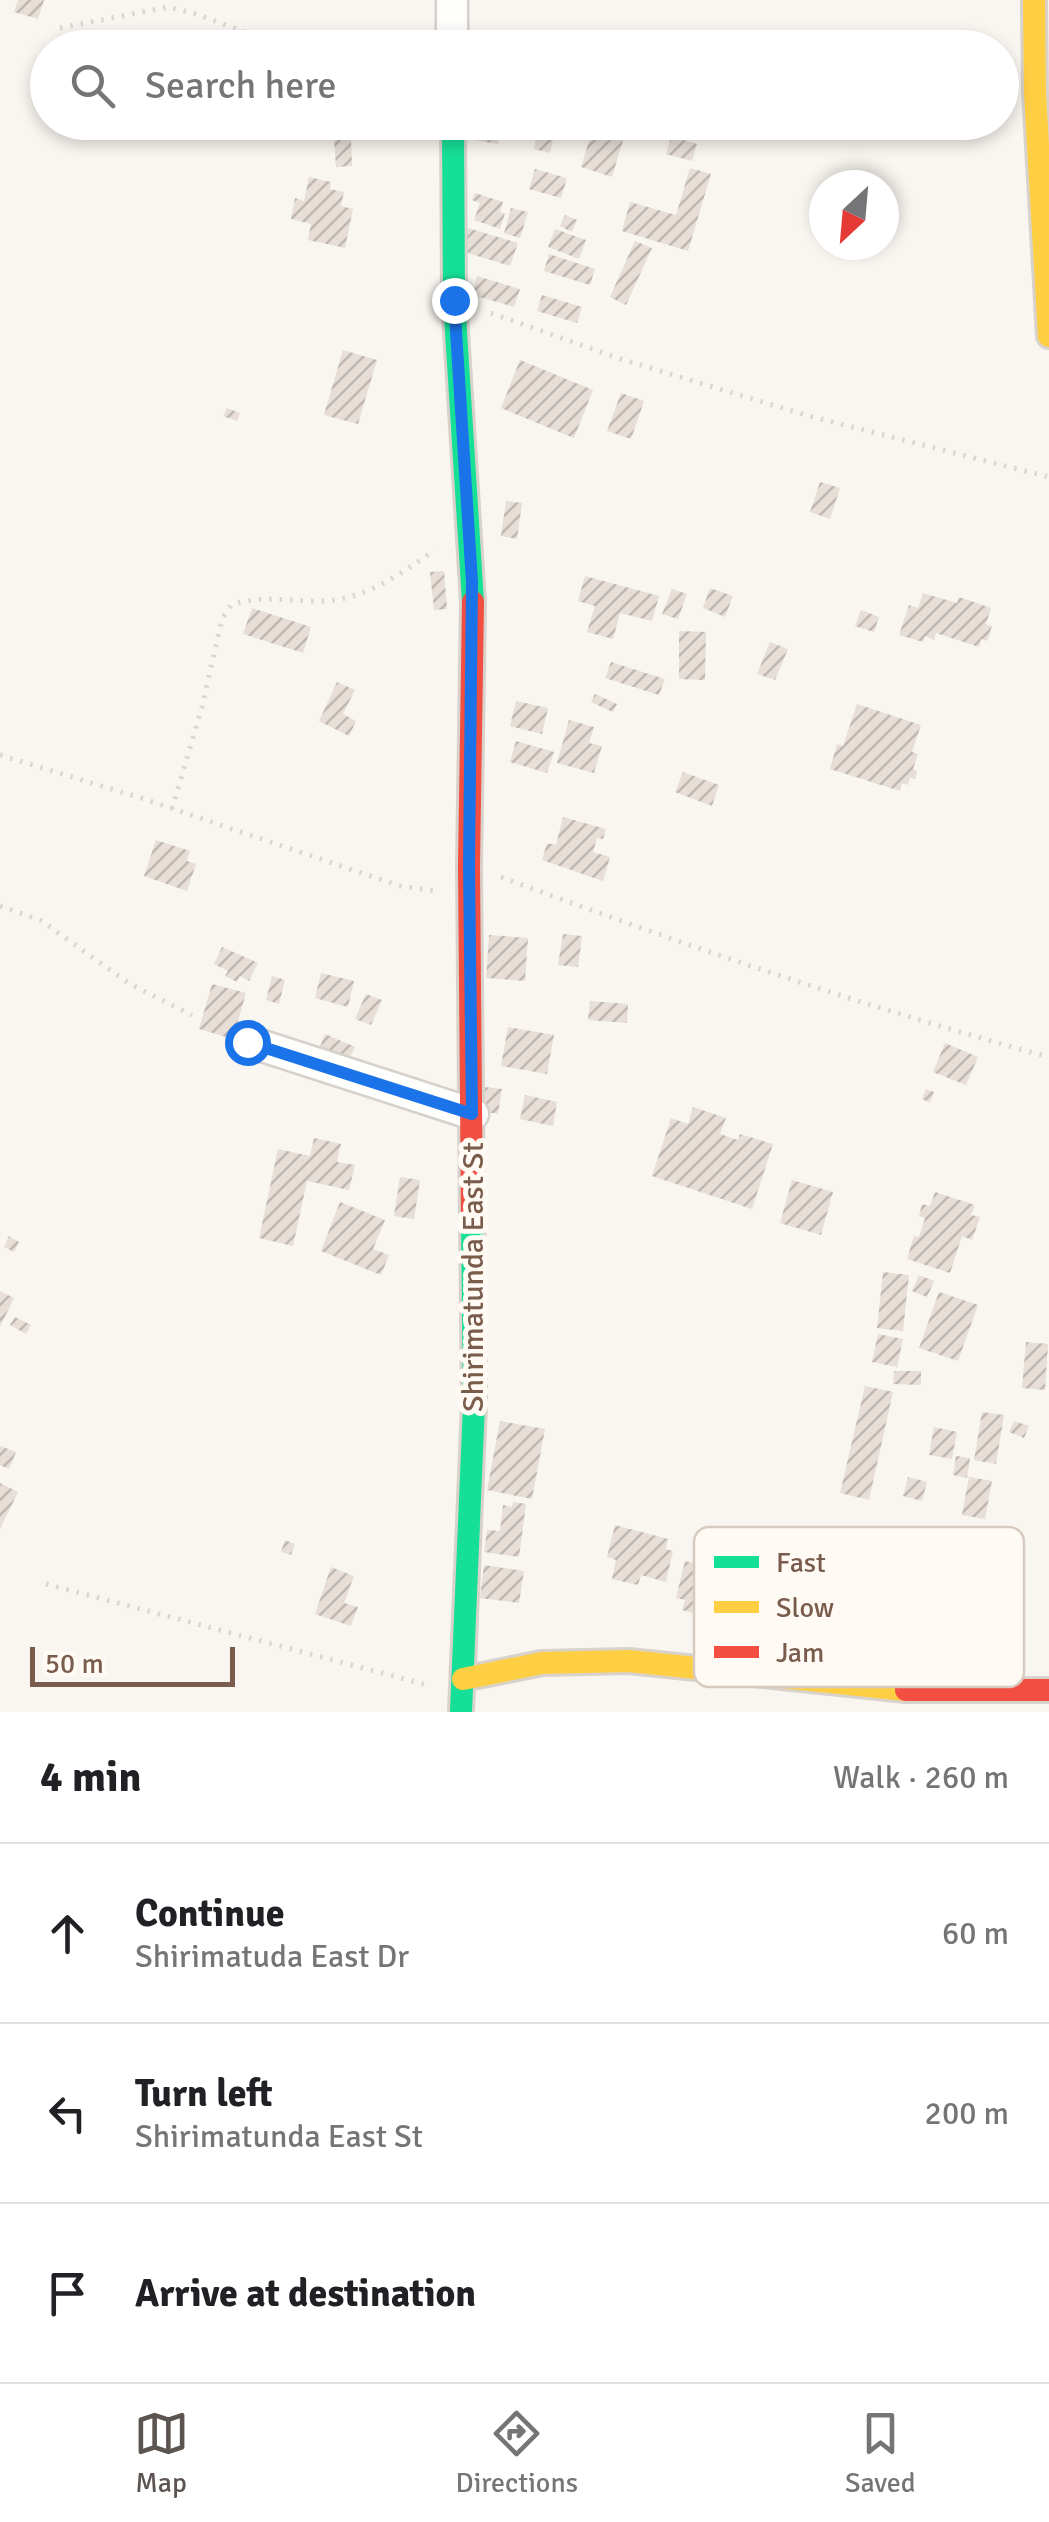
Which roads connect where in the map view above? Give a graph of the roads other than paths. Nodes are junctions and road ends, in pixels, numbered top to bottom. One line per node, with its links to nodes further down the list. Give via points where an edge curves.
1 (452, 0): 3 (street)
2 (1034, 0): 5 (street)
3 (452, 30)
4 (452, 140): 7 (street, Shirimatunda East St, via 454,300 472,582)
5 (1049, 336)
6 (247, 1042): 7 (street)
7 (472, 1114): 11 (street, Shirimatunda East St, via 474,1404)
8 (694, 1667): 11 (street, via 555,1662)
9 (872, 1687): 10 (street)
10 (1049, 1690)
11 (462, 1695)

